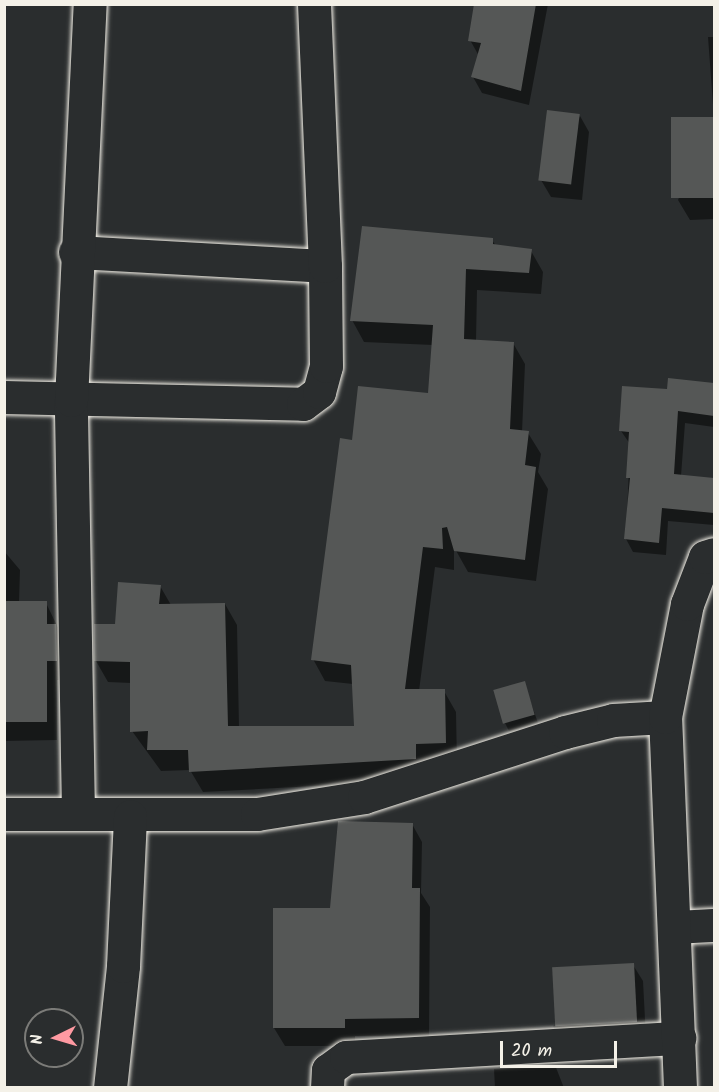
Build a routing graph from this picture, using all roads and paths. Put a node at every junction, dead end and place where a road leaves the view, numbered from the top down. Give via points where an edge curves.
1 (90, 4) edge
2 (314, 4) edge
3 (75, 252) junction
4 (325, 266) junction
5 (4, 397) edge
6 (71, 400) junction
7 (714, 554) edge
8 (665, 717) junction
9 (78, 813) junction
10 (4, 814) edge
11 (130, 816) junction
12 (714, 925) edge
13 (675, 927) junction
14 (679, 1038) junction
15 (110, 1088) edge
16 (327, 1088) edge
17 (680, 1088) edge

1 - 3 street
2 - 4 street
3 - 4 street
3 - 6 street
4 - 6 street via 326,366 319,392 303,404
5 - 6 street
6 - 9 street
7 - 8 street via 705,558 687,604
8 - 11 street via 613,720 566,732 364,797 257,814
8 - 13 street
9 - 10 street
9 - 11 street
11 - 15 street via 123,966
12 - 13 street
13 - 14 street
14 - 16 street via 346,1058 328,1070
14 - 17 street

